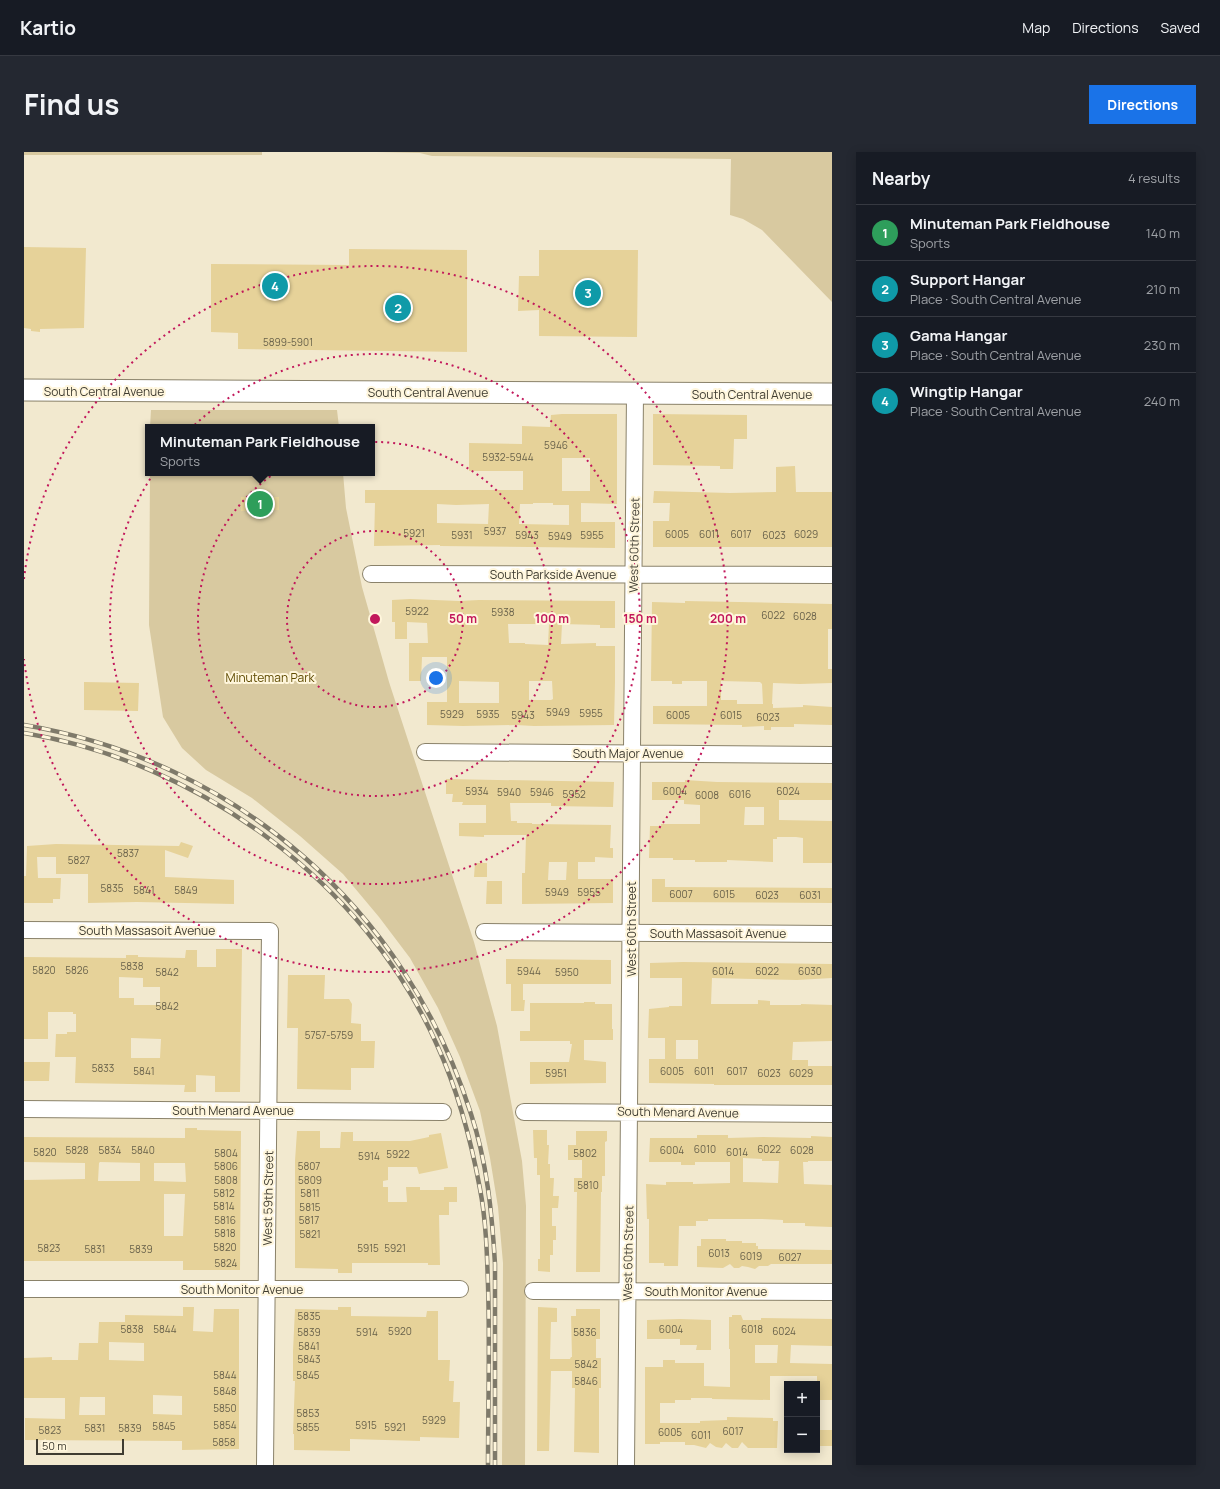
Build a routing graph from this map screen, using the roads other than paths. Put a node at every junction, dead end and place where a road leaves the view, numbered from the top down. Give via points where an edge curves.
1 (24, 390) edge
2 (635, 393) junction
3 (832, 394) edge
4 (371, 574) dead end
5 (634, 574) junction
6 (832, 575) edge
7 (425, 752) dead end
8 (632, 753) junction
9 (832, 755) edge
10 (24, 930) edge
11 (270, 931) joint
12 (484, 932) dead end
13 (631, 933) junction
14 (832, 934) edge
15 (24, 1109) edge
16 (268, 1110) junction
17 (443, 1112) dead end
18 (524, 1112) dead end
19 (629, 1112) junction
20 (832, 1114) edge
21 (24, 1289) edge
22 (267, 1289) junction
23 (460, 1289) dead end
24 (533, 1291) dead end
25 (627, 1291) junction
26 (832, 1292) edge
27 (265, 1465) edge
28 (626, 1465) edge

1 - 2 main road, South Central Avenue
2 - 3 main road, South Central Avenue
2 - 5 street, West 60th Street
4 - 5 street, South Parkside Avenue
5 - 6 street, South Parkside Avenue
5 - 8 street, West 60th Street
7 - 8 street, South Major Avenue
8 - 9 street, South Major Avenue
8 - 13 street, West 60th Street
10 - 11 street, South Massasoit Avenue
11 - 16 street, West 59th Street
12 - 13 street, South Massasoit Avenue
13 - 14 street, South Massasoit Avenue
13 - 19 street, West 60th Street
15 - 16 street, South Menard Avenue
16 - 17 street, South Menard Avenue
16 - 22 street, West 59th Street
18 - 19 street, South Menard Avenue
19 - 20 street, South Menard Avenue
19 - 25 street, West 60th Street
21 - 22 street, South Monitor Avenue
22 - 23 street, South Monitor Avenue
22 - 27 street, West 59th Street
24 - 25 street, South Monitor Avenue
25 - 26 street, South Monitor Avenue
25 - 28 street, West 60th Street

